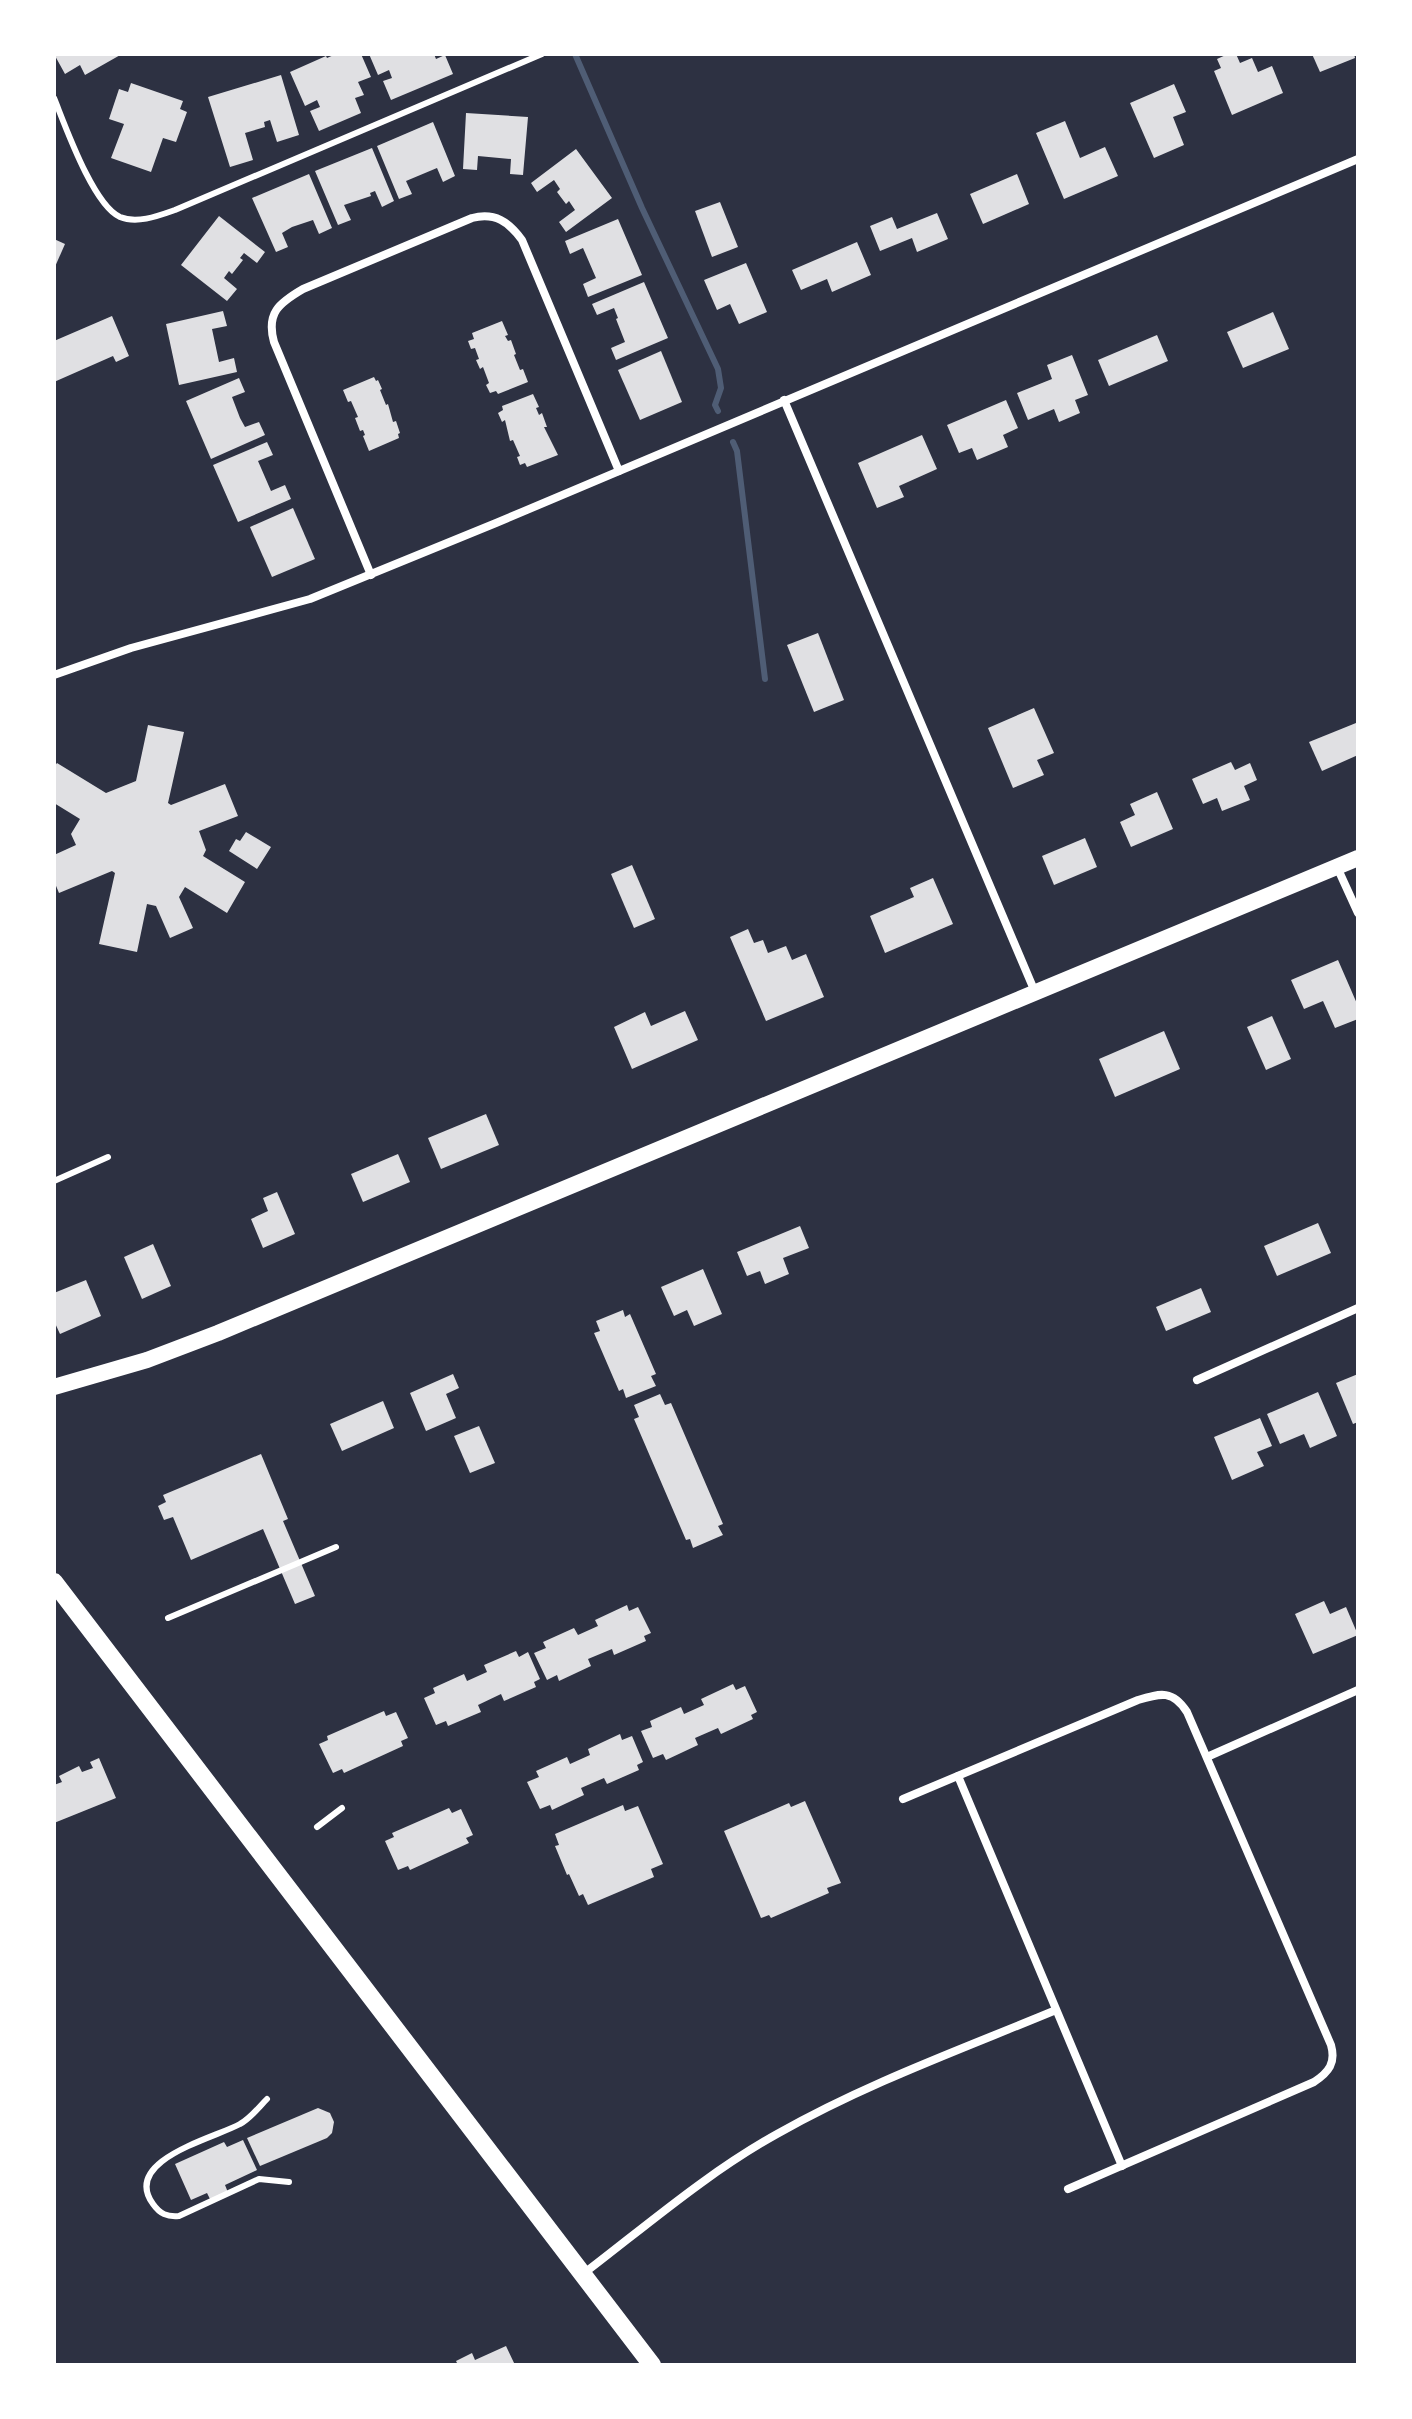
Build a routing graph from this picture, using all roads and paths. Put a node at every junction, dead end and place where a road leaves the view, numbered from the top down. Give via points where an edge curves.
1 (542, 54) edge
2 (54, 98) edge
3 (1358, 159) edge
4 (784, 400) junction
5 (619, 471) junction
6 (371, 575) junction
7 (54, 675) edge
8 (1358, 858) edge
9 (1337, 867) junction
10 (1358, 913) edge
11 (1035, 993) junction
12 (108, 1157) dead end
13 (54, 1181) edge
14 (1358, 1308) edge
15 (1197, 1380) dead end
16 (54, 1387) edge
17 (336, 1547) dead end
18 (54, 1582) edge
19 (168, 1618) dead end
20 (1358, 1690) edge
21 (1207, 1757) junction
22 (958, 1776) junction
23 (903, 1799) dead end
24 (342, 1808) dead end
25 (317, 1827) dead end
26 (1056, 2010) junction
27 (267, 2099) dead end
28 (1122, 2166) junction
29 (289, 2182) dead end
30 (1068, 2189) dead end
31 (583, 2275) junction
32 (652, 2365) edge

1 - 2 lane via 144,219 124,218 105,206
3 - 4 street
4 - 5 street
4 - 11 street
5 - 6 street
5 - 6 street via 527,250 502,220 482,216 303,289 282,302 272,317 271,332
6 - 7 street via 283,608 122,650
8 - 9 main road
9 - 10 street
9 - 11 main road
11 - 16 main road via 218,1333
12 - 13 lane
14 - 15 street
17 - 19 lane
18 - 31 main road
20 - 21 street
21 - 22 street via 1181,1703 1164,1694 1138,1700
21 - 28 street via 1334,2055 1331,2067 1314,2082
22 - 23 street
22 - 26 street
24 - 25 lane
26 - 28 street
26 - 31 street via 842,2099 774,2136 715,2173
27 - 29 lane via 243,2123 157,2165 147,2180 148,2197 167,2216 179,2216 259,2179
28 - 30 street
31 - 32 main road

